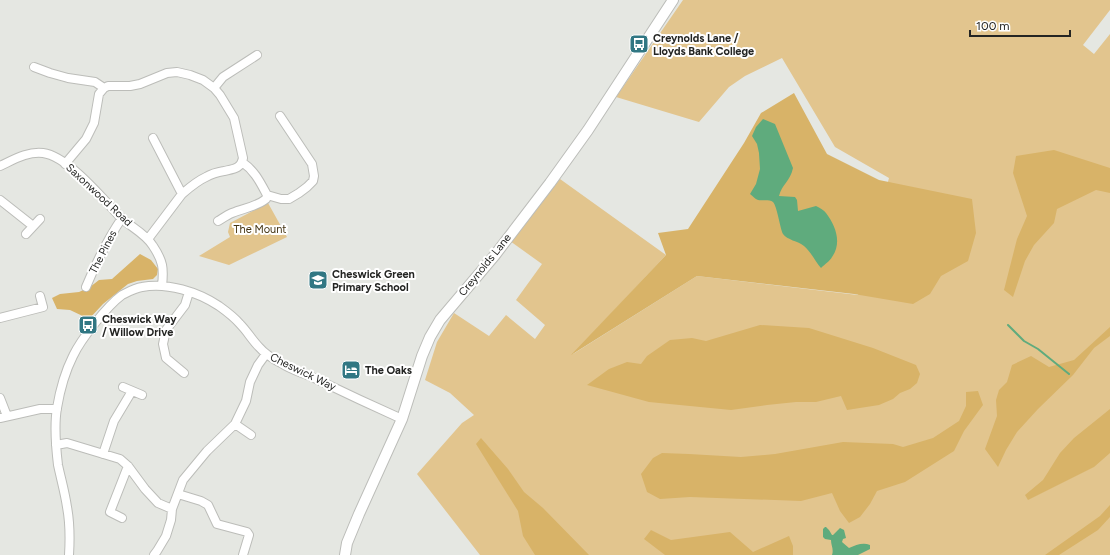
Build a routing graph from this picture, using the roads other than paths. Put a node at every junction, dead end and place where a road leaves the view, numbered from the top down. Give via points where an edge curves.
1 (673, 0) edge
2 (257, 55) dead end
3 (34, 67) dead end
4 (104, 88) junction
5 (214, 88) junction
6 (280, 116) dead end
7 (153, 138) dead end
8 (242, 162) junction
9 (65, 164) junction
10 (0, 166) edge
11 (182, 194) junction
12 (267, 195) junction
13 (0, 200) edge
14 (122, 218) junction
15 (40, 219) dead end
16 (218, 221) dead end
17 (33, 226) junction
18 (26, 234) dead end
19 (148, 239) junction
20 (162, 286) junction
21 (86, 287) dead end
22 (189, 292) junction
23 (40, 296) dead end
24 (0, 318) edge
25 (266, 354) junction
26 (184, 373) dead end
27 (123, 387) dead end
28 (132, 391) junction
29 (142, 395) dead end
30 (0, 398) edge
31 (57, 409) junction
32 (4, 417) edge
33 (402, 419) junction
34 (235, 424) junction
35 (251, 435) dead end
36 (56, 445) junction
37 (103, 454) junction
38 (128, 466) junction
39 (178, 494) junction
40 (172, 509) junction
41 (122, 518) dead end
42 (69, 555) edge
43 (154, 555) edge
44 (244, 555) edge
45 (345, 555) edge

1 - 33 street, Creynolds Lane via 550,183 495,255 440,320 422,356
2 - 5 street via 223,77
3 - 4 street via 50,74 95,82
4 - 5 street via 140,84 167,73 177,72 203,80
4 - 9 street via 99,94 94,123 86,139
5 - 8 street via 234,118
6 - 12 street via 312,164 314,176 308,187 289,199
7 - 11 street
8 - 11 street via 234,169 206,176
8 - 12 street via 261,182
9 - 10 street, Saxonwood Road via 53,156 36,152
9 - 14 street, Saxonwood Road via 96,190
11 - 19 street
12 - 16 street via 261,203
13 - 17 street
14 - 19 street, Saxonwood Road
14 - 21 street, The Pines via 95,264
15 - 17 street
17 - 18 street
19 - 20 street, Saxonwood Road via 162,264
20 - 22 street, Cheswick Way
20 - 31 street, Cheswick Way via 141,287 123,295 98,320 73,355 64,376
22 - 25 street, Cheswick Way via 209,300 230,314
22 - 26 street via 185,304 166,330 163,344 166,358
23 - 24 street via 42,307
25 - 33 street, Cheswick Way
25 - 34 street via 250,382 246,400
27 - 28 street
28 - 29 street
28 - 37 street via 114,421
30 - 32 street
31 - 32 street via 40,409
31 - 36 street, Cheswick Way
33 - 45 street, Creynolds Lane via 359,514
34 - 35 street
34 - 39 street via 193,466 183,480
36 - 37 street via 67,443
36 - 42 street, Cheswick Way via 70,533
37 - 38 street
38 - 40 street via 158,503
38 - 41 street via 110,512
39 - 40 street
39 - 44 street via 208,505 217,524 247,532 249,535
40 - 43 street via 166,536

